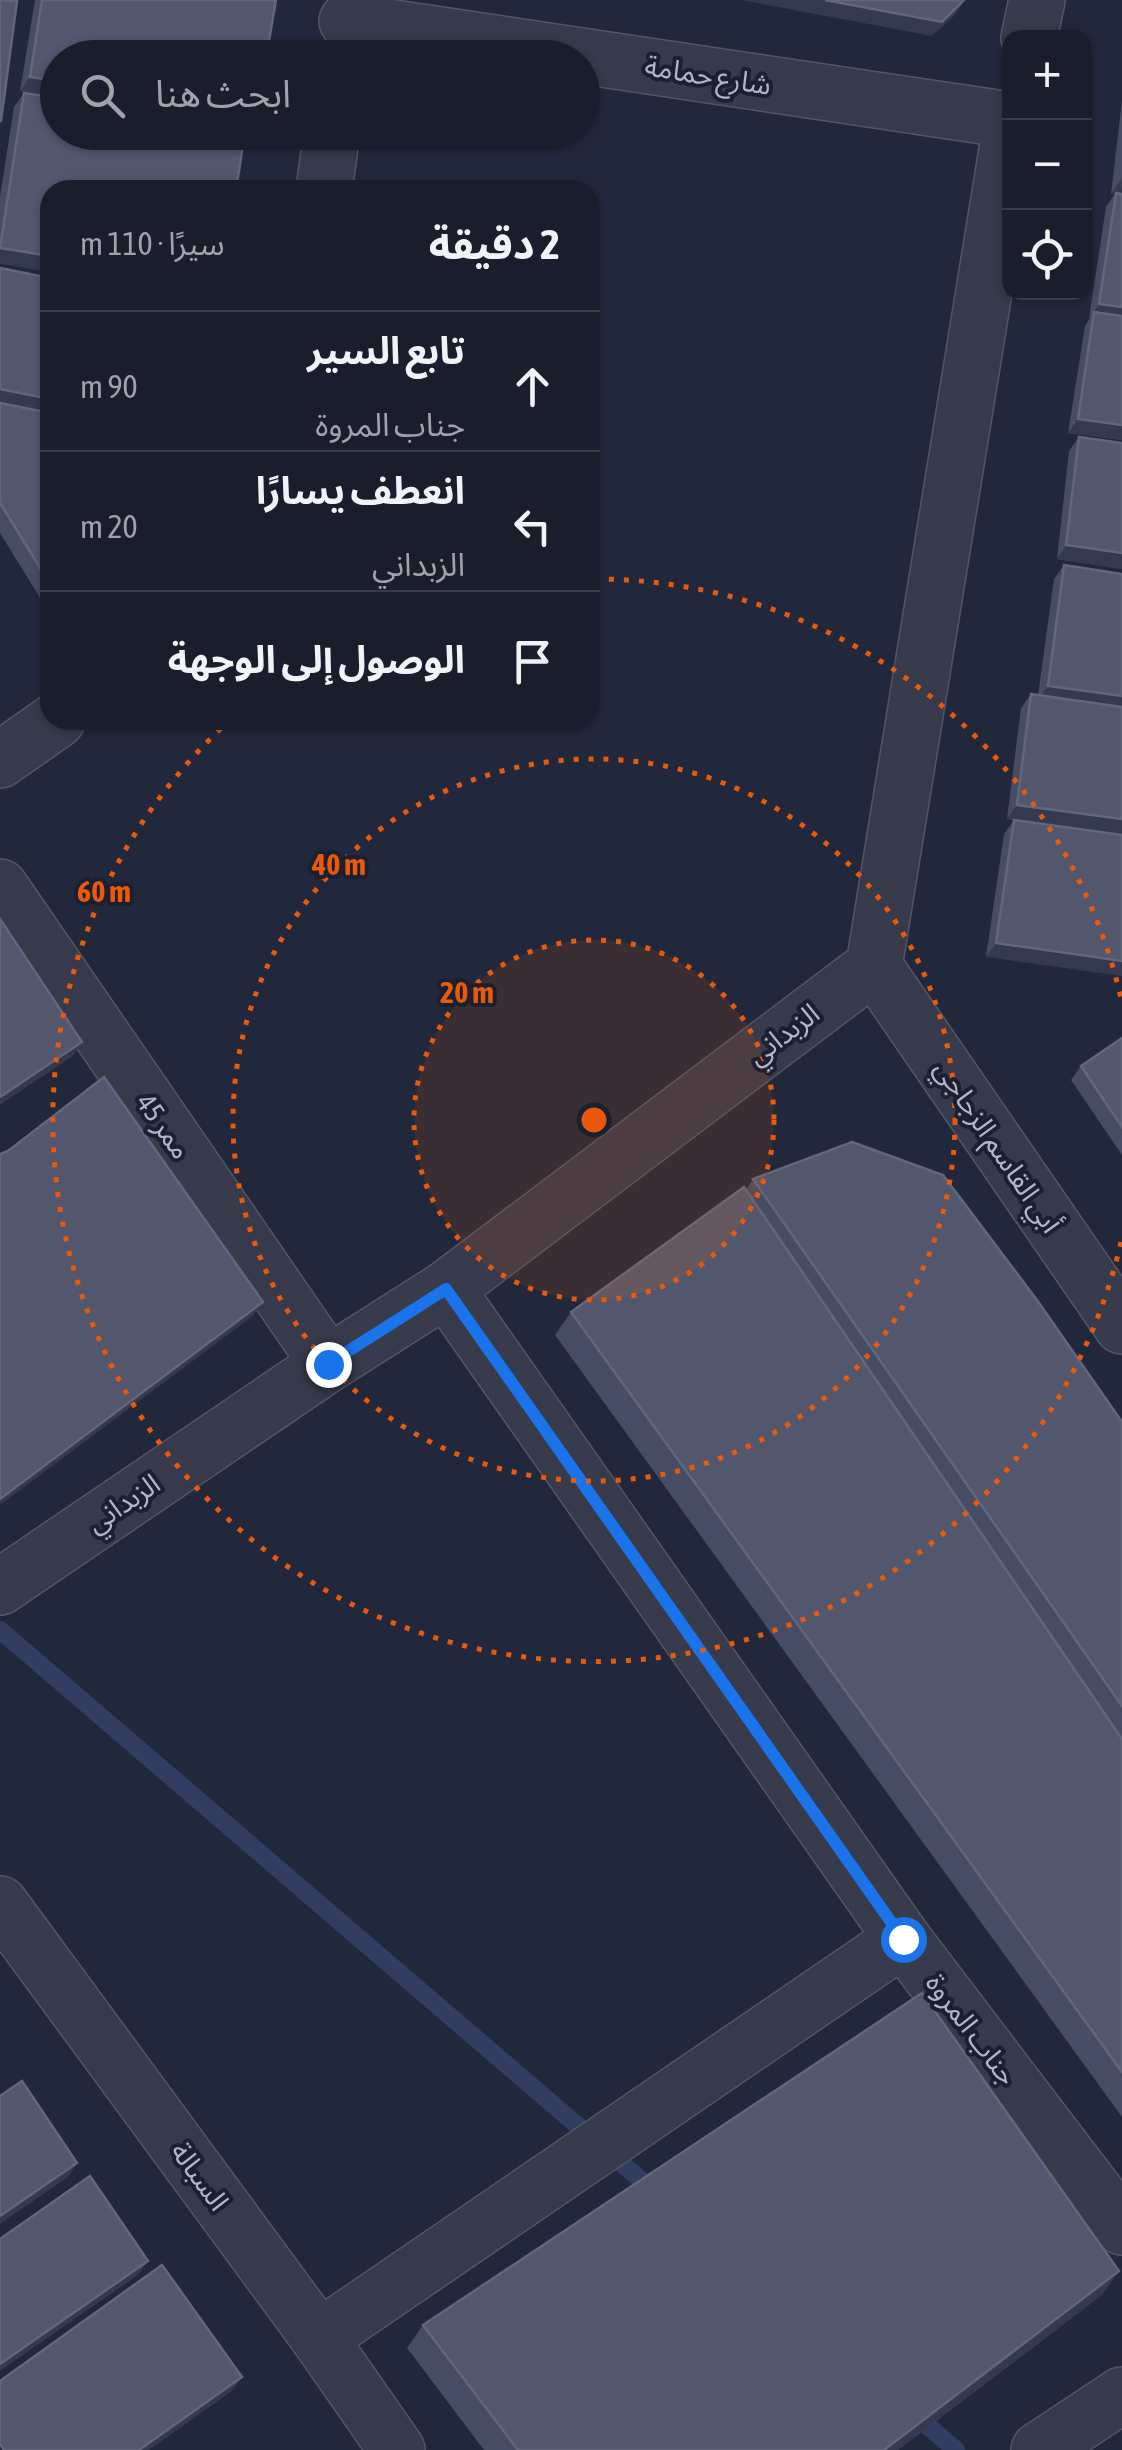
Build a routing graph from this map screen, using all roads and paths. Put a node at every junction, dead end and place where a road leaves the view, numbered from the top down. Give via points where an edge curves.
1 (1037, 0) edge
2 (346, 26) edge
3 (1031, 30) edge
4 (445, 40) edge
5 (600, 62) edge
6 (1002, 119) edge
7 (330, 150) edge
8 (325, 180) edge
9 (1002, 181) edge
10 (43, 730) edge
11 (0, 760) edge
12 (0, 887) edge
13 (874, 966) junction
14 (446, 1289) junction
15 (1122, 1326) edge
16 (328, 1364) junction
17 (0, 1586) edge
18 (0, 1904) edge
19 (903, 1939) junction
20 (1122, 2226) edge
21 (318, 2338) junction
22 (1122, 2395) edge
23 (397, 2450) edge
24 (1039, 2450) edge

1 - 3 street
2 - 4 street, شارع حمامة
5 - 6 street, شارع حمامة
7 - 8 street
9 - 13 street
10 - 11 street
12 - 16 street, ممر 45
13 - 14 street, الزبداني
13 - 15 street, أبي القاسم الزجاجي
14 - 16 street, الزبداني
14 - 19 street, جناب المروة
16 - 17 street, الزبداني
18 - 21 street, السبالة
19 - 20 street, جناب المروة
19 - 21 street
21 - 23 street, السبالة
22 - 24 street

